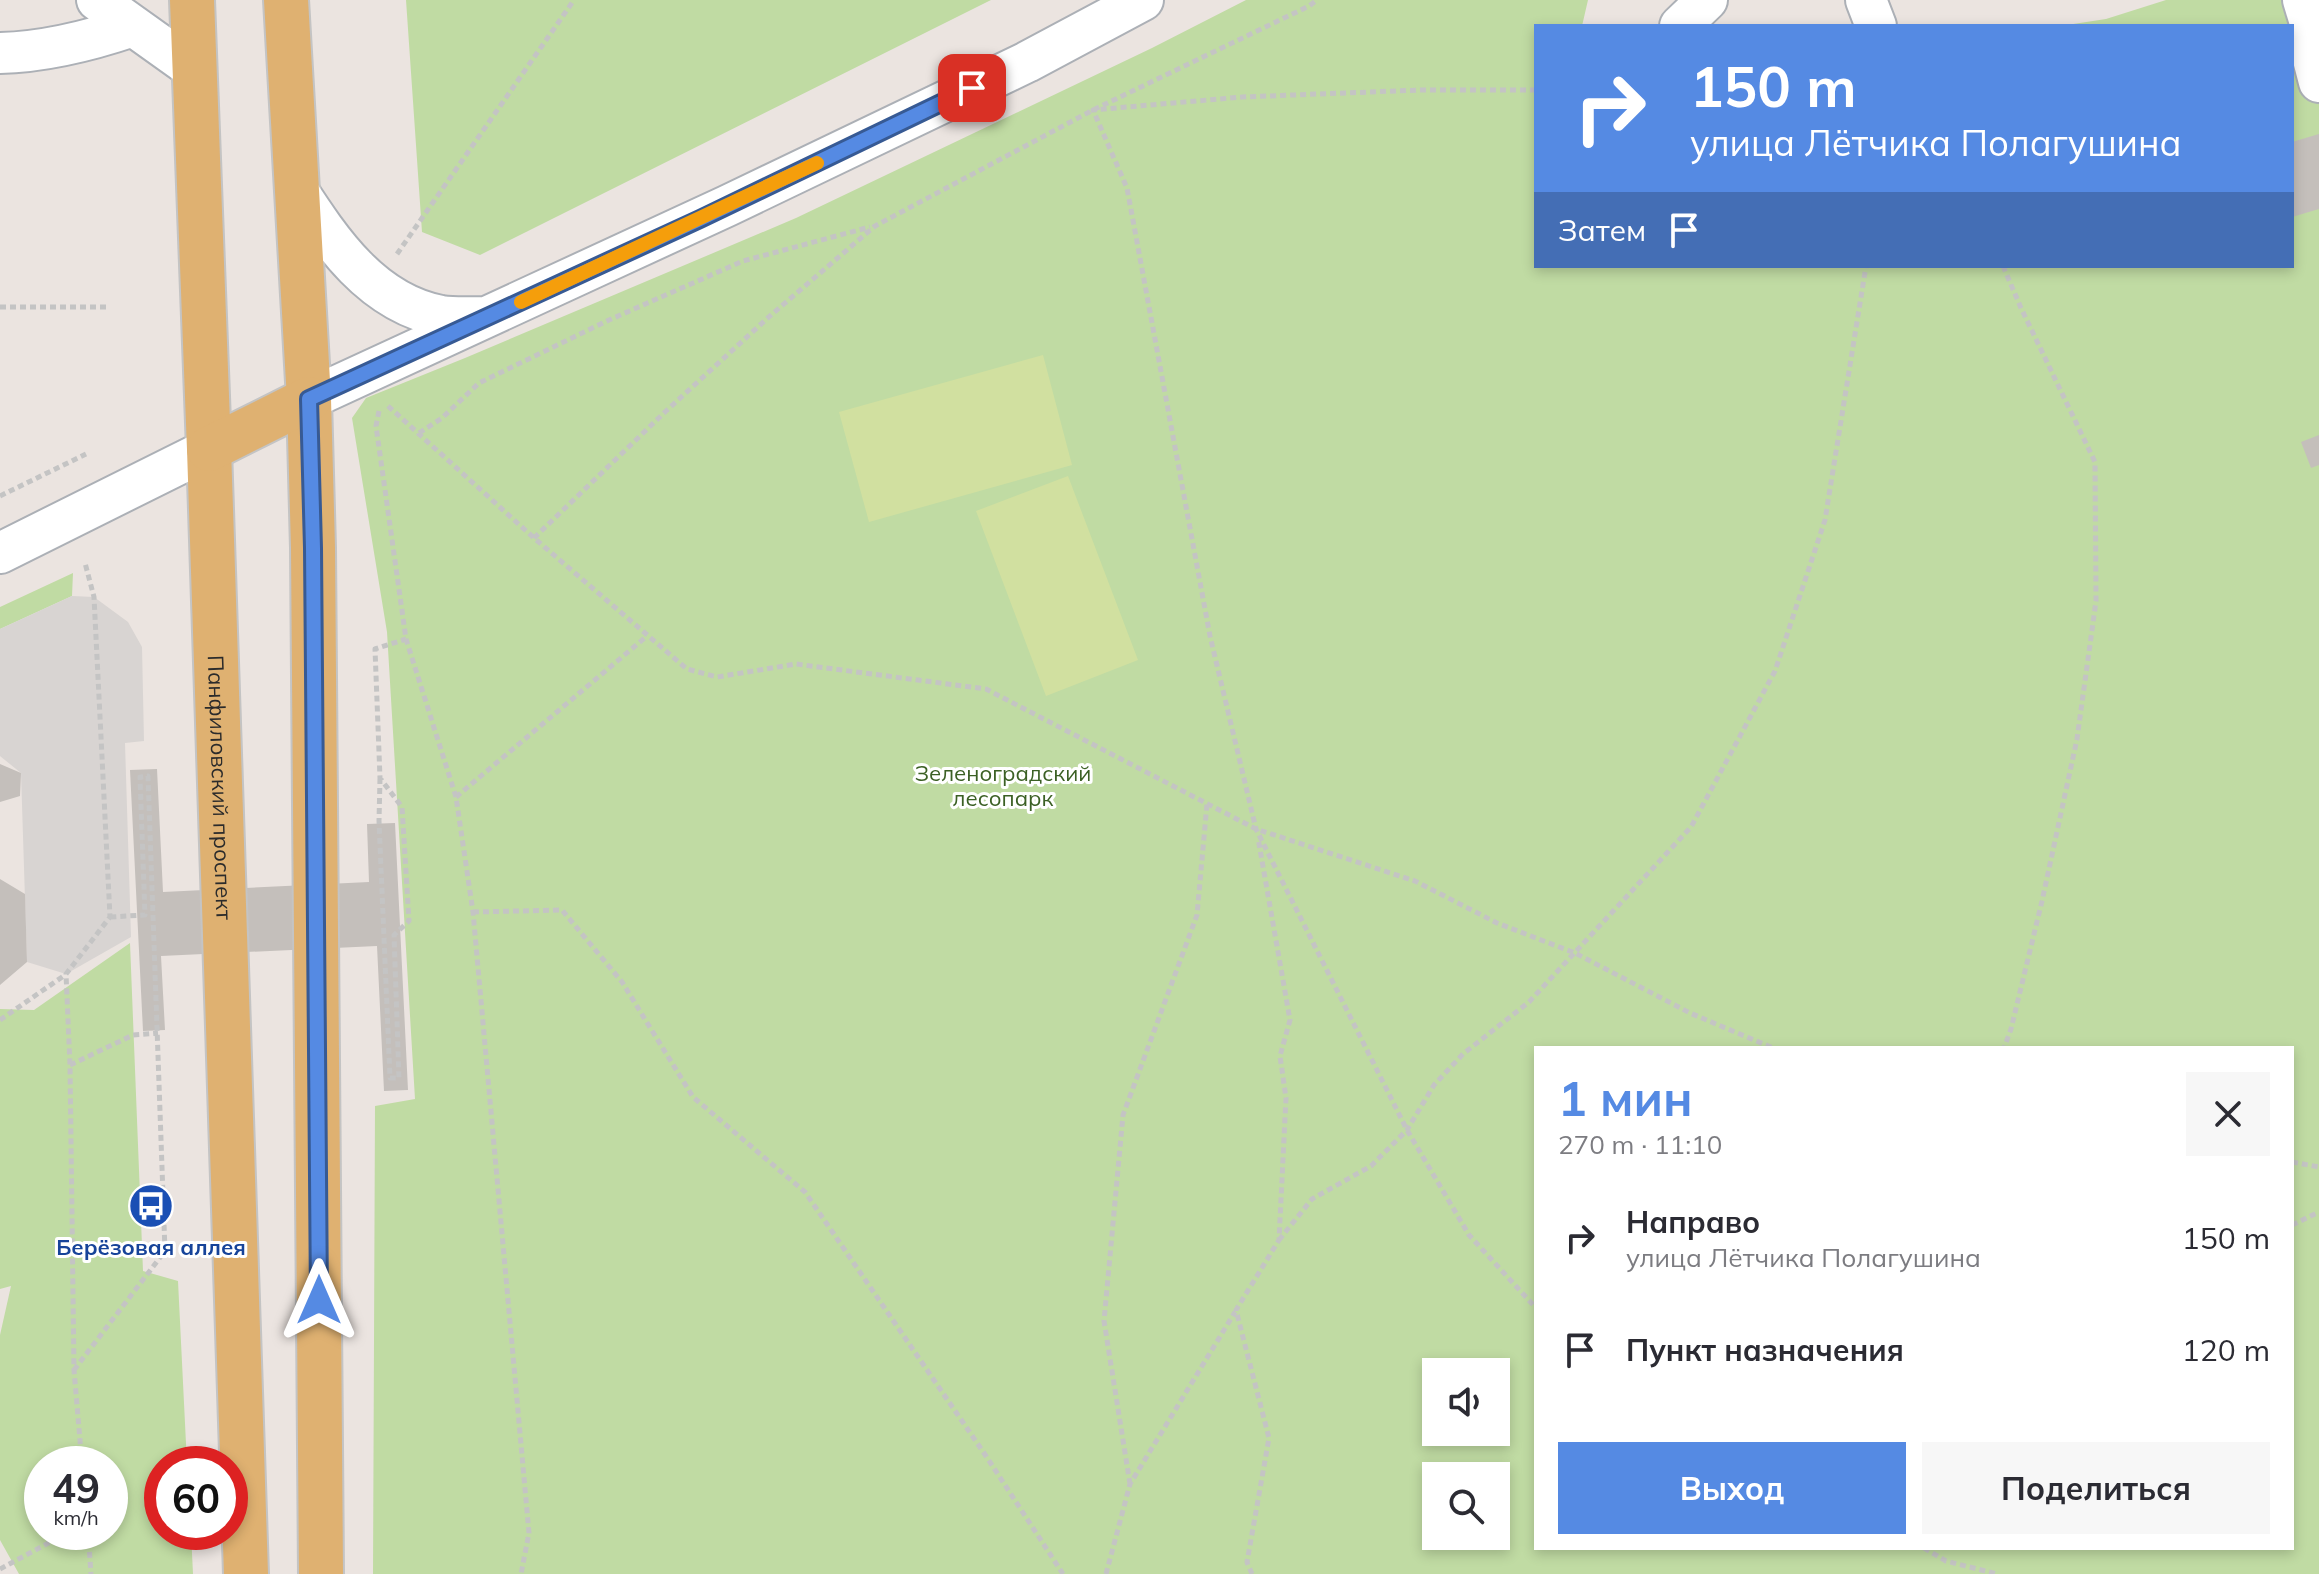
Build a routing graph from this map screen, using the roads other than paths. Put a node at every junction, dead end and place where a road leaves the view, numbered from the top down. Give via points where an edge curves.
1 (97, 0) edge
2 (192, 0) edge
3 (286, 0) edge
4 (1143, 0) edge
5 (1707, 0) edge
6 (1866, 0) edge
7 (2303, 0) edge
8 (1682, 24) edge
9 (1875, 24) edge
10 (133, 26) junction
11 (0, 53) edge
12 (195, 70) junction
13 (2319, 82) edge
14 (2319, 95) edge
15 (2294, 103) edge
16 (296, 188) junction
17 (489, 317) junction
18 (309, 399) junction
19 (209, 449) junction
20 (0, 553) edge
21 (246, 1574) edge
22 (321, 1574) edge

1 - 10 street
2 - 12 main road, Панфиловский проспект
3 - 16 main road
4 - 17 street via 1012,69
5 - 8 street
6 - 9 street
7 - 13 street
10 - 11 street via 34,52
10 - 12 street
12 - 19 main road, Панфиловский проспект
14 - 15 street
16 - 17 street via 327,235 365,277 394,298 443,316
16 - 18 main road
17 - 18 street
18 - 19 main road
18 - 22 main road
19 - 20 street
19 - 21 main road, Панфиловский проспект

